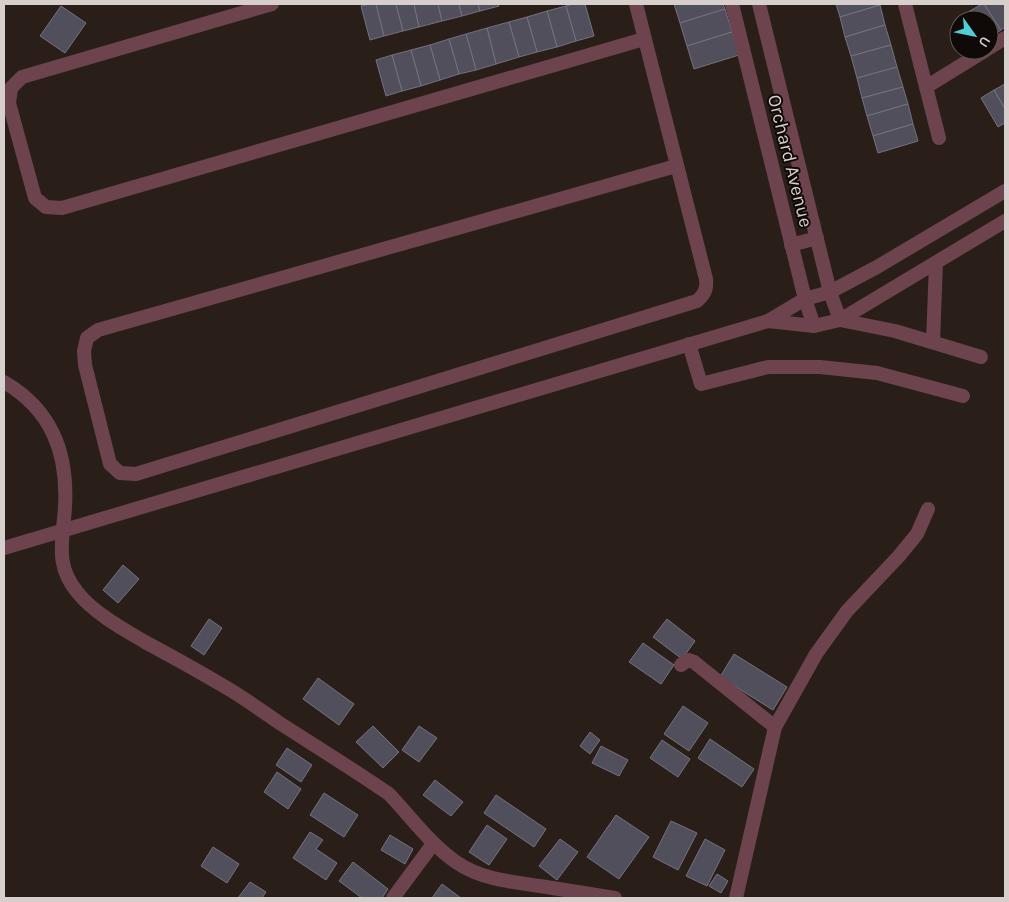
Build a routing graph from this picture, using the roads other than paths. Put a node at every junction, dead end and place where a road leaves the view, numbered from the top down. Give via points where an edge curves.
1 (272, 4) edge
2 (636, 4) edge
3 (732, 4) edge
4 (759, 4) edge
5 (905, 4) edge
6 (644, 39) junction
7 (970, 60) edge
8 (926, 87) junction
9 (938, 138) dead end
10 (676, 166) junction
11 (1005, 191) edge
12 (1005, 221) edge
13 (817, 238) junction
14 (792, 245) junction
15 (936, 263) junction
16 (830, 292) junction
17 (805, 299) junction
18 (840, 320) junction
19 (768, 321) junction
20 (814, 326) junction
21 (933, 342) junction
22 (690, 344) junction
23 (981, 357) dead end
24 (4, 382) edge
25 (963, 396) dead end
26 (928, 509) dead end
27 (62, 531) junction
28 (4, 548) edge
29 (682, 665) dead end
30 (775, 727) junction
31 (433, 844) junction
32 (393, 898) edge
33 (616, 898) edge
34 (736, 898) edge

1 - 6 street via 22,77 11,88 9,103 36,198 46,207 62,208
2 - 6 street
3 - 14 street, Orchard Avenue
4 - 13 street, Orchard Avenue
5 - 8 street
6 - 10 street
7 - 8 street
8 - 9 street
10 - 10 street via 706,279 706,292 697,301 136,474 120,473 110,464 85,364 87,338 98,330
11 - 16 street
12 - 15 street
13 - 14 street
13 - 16 street, Orchard Avenue
14 - 17 street, Orchard Avenue
15 - 18 street
15 - 21 street
16 - 17 street
16 - 18 street, Orchard Avenue
17 - 19 street
17 - 20 street, Orchard Avenue
18 - 20 street
18 - 21 street
19 - 20 street
19 - 22 street
21 - 23 street
22 - 25 street via 701,384 768,367 820,367 877,373
22 - 27 street
24 - 27 street via 39,410 52,430 65,476
26 - 30 street via 917,534 847,611 816,654
27 - 28 street
27 - 31 street via 64,570 79,595 113,624 229,689 382,789 409,814
29 - 30 street via 688,660 694,662
30 - 34 street
31 - 32 street
31 - 33 street via 457,863 479,874

